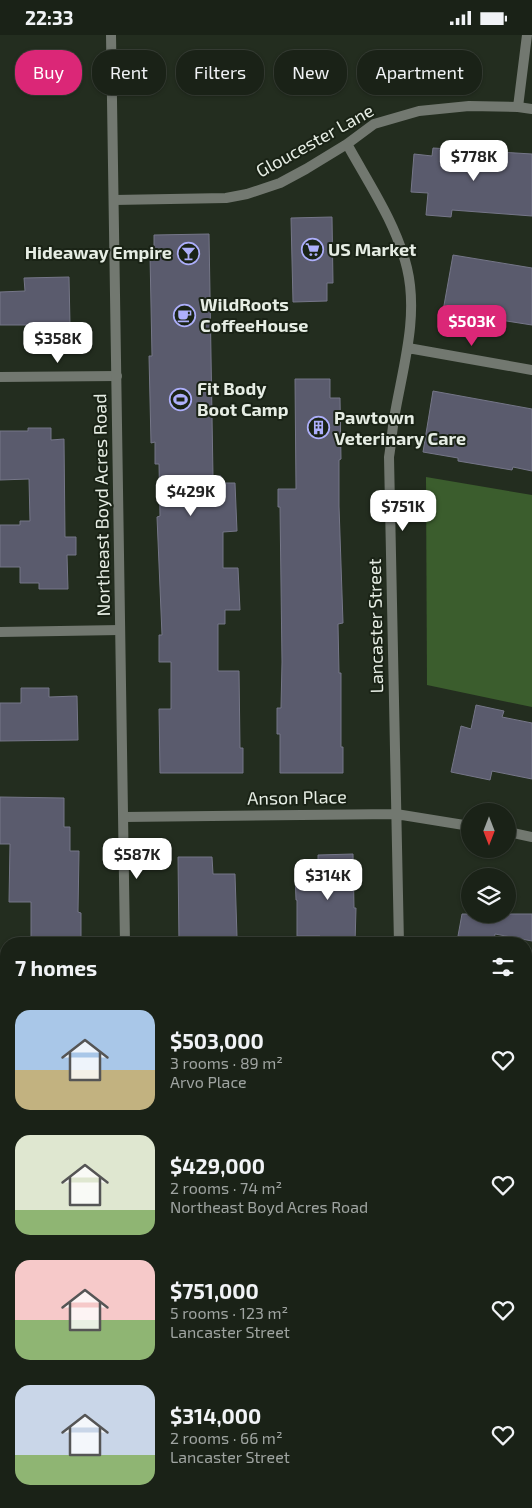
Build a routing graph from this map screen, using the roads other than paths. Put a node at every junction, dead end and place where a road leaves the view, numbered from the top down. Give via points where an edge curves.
1 (111, 35) edge
2 (527, 35) edge
3 (518, 107) junction
4 (532, 109) edge
5 (347, 144) junction
6 (114, 199) junction
7 (408, 348) junction
8 (532, 370) edge
9 (117, 376) junction
10 (0, 377) edge
11 (120, 630) junction
12 (0, 632) edge
13 (396, 813) junction
14 (124, 817) junction
15 (461, 824) edge
16 (516, 834) edge
17 (532, 837) edge
18 (126, 937) edge
19 (399, 937) edge

1 - 6 street, Northeast Boyd Acres Road
2 - 3 street
3 - 4 street, Gloucester Lane
3 - 5 street, Gloucester Lane via 469,106 419,111 374,124
5 - 6 street, Gloucester Lane via 280,183 248,194 226,198
5 - 7 street, Lancaster Street via 395,231 407,269 412,312
6 - 9 street, Northeast Boyd Acres Road
7 - 8 street
7 - 13 street, Lancaster Street via 389,457
9 - 10 street
9 - 11 street, Northeast Boyd Acres Road
11 - 12 street
11 - 14 street, Northeast Boyd Acres Road
13 - 14 street, Anson Place
13 - 15 street, Anson Place
13 - 19 street, Lancaster Street
14 - 18 street, Northeast Boyd Acres Road
16 - 17 street

